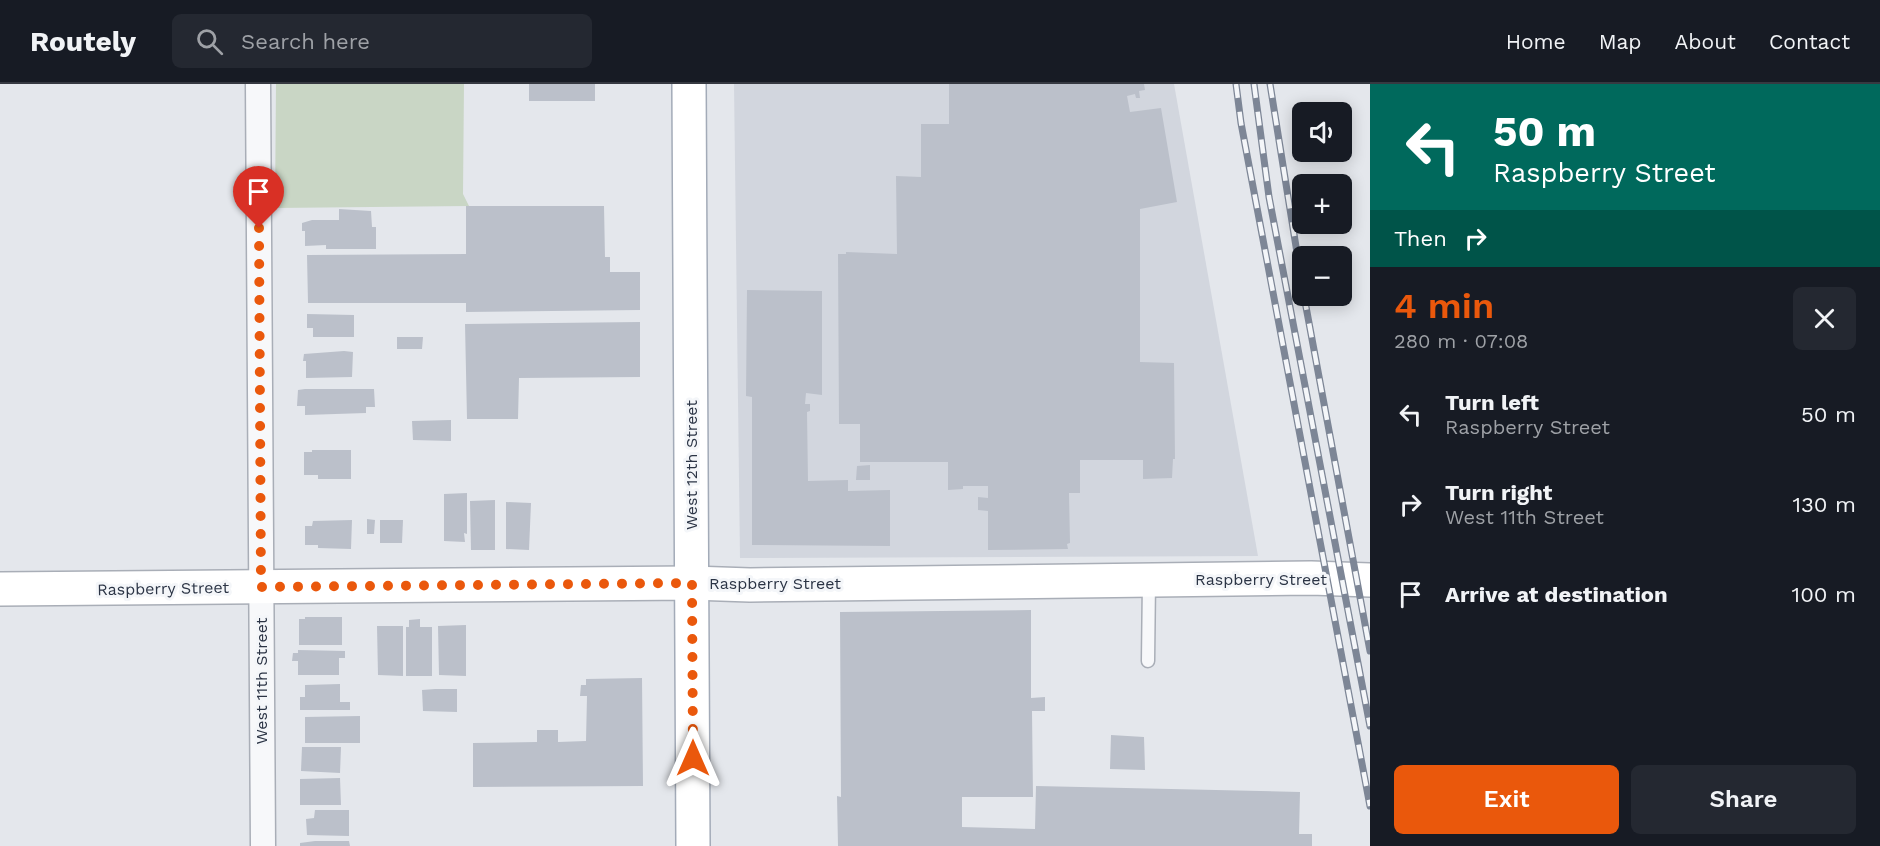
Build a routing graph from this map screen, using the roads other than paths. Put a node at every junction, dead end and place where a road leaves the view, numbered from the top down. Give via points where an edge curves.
1 (258, 84) edge
2 (689, 84) edge
3 (1149, 579) junction
4 (1370, 580) edge
5 (692, 583) junction
6 (261, 587) junction
7 (0, 589) edge
8 (1148, 661) dead end
9 (263, 846) edge
10 (693, 846) edge

1 - 6 street, West 11th Street
2 - 5 street, West 12th Street
3 - 4 street, Raspberry Street
3 - 5 street, Raspberry Street
3 - 8 lane
5 - 6 street, Raspberry Street
5 - 10 street, West 12th Street
6 - 7 street, Raspberry Street
6 - 9 street, West 11th Street

